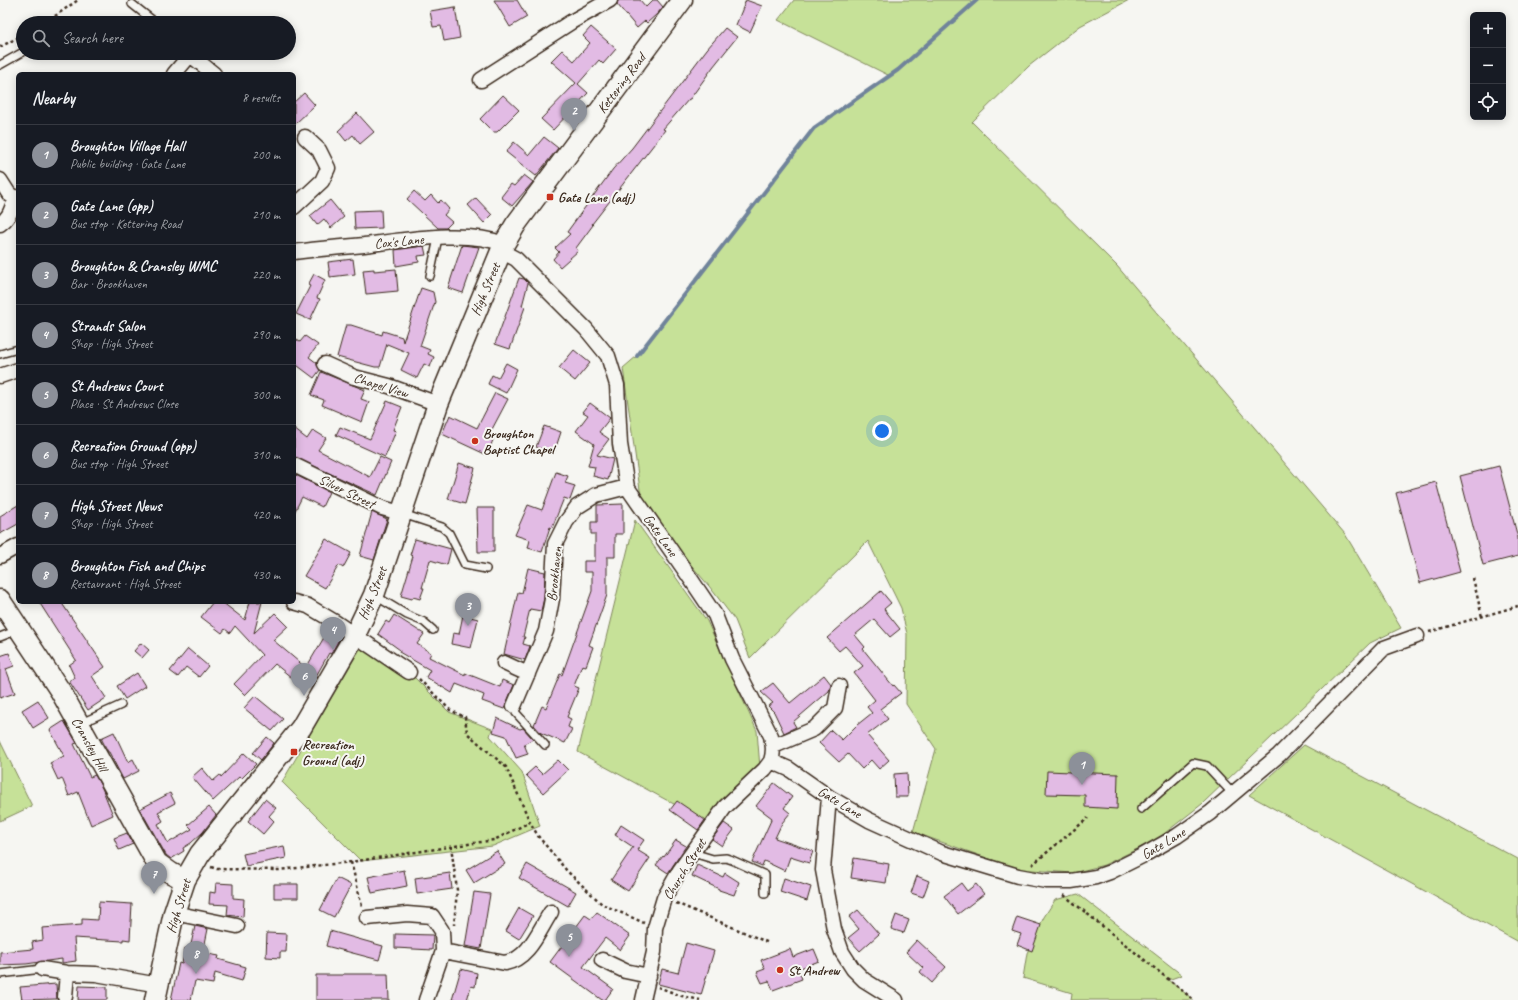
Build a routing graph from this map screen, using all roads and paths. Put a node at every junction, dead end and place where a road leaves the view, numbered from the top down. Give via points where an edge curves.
1 (78, 0) edge
2 (610, 0) edge
3 (682, 0) edge
4 (132, 4) dead end
5 (55, 16) edge
6 (147, 16) edge
7 (16, 39) edge
8 (0, 47) edge
9 (16, 56) edge
10 (184, 60) edge
11 (196, 60) edge
12 (0, 65) edge
13 (176, 72) edge
14 (212, 72) edge
15 (481, 80) dead end
16 (306, 137) dead end
17 (0, 180) edge
18 (16, 198) edge
19 (16, 204) edge
20 (296, 205) edge
21 (14, 216) edge
22 (0, 224) edge
23 (438, 238) junction
24 (502, 248) junction
25 (296, 252) edge
26 (430, 276) dead end
27 (16, 350) edge
28 (0, 354) edge
29 (325, 364) dead end
30 (16, 371) edge
31 (0, 376) edge
32 (438, 404) junction
33 (296, 466) edge
34 (627, 487) junction
35 (401, 513) junction
36 (16, 547) edge
37 (0, 556) edge
38 (486, 569) dead end
39 (1473, 578) dead end
40 (374, 595) junction
41 (0, 600) edge
42 (296, 603) edge
43 (1518, 606) edge
44 (1482, 617) junction
45 (20, 630) junction
46 (433, 630) dead end
47 (355, 635) junction
48 (1417, 636) joint
49 (0, 638) edge
50 (504, 663) dead end
51 (410, 672) joint
52 (528, 674) junction
53 (839, 686) dead end
54 (121, 705) dead end
55 (514, 706) joint
56 (79, 724) junction
57 (545, 745) dead end
58 (774, 746) junction
59 (771, 761) junction
60 (1233, 794) junction
61 (829, 796) junction
62 (1141, 809) dead end
63 (1088, 818) dead end
64 (530, 822) junction
65 (451, 846) junction
66 (693, 853) junction
67 (195, 861) junction
68 (351, 862) junction
69 (1018, 876) junction
70 (185, 880) junction
71 (1046, 881) junction
72 (765, 893) dead end
73 (664, 898) junction
74 (551, 912) dead end
75 (174, 913) junction
76 (366, 918) joint
77 (237, 926) dead end
78 (655, 928) junction
79 (769, 942) dead end
80 (447, 951) junction
81 (602, 960) dead end
82 (42, 969) joint
83 (67, 973) junction
84 (0, 974) edge
85 (648, 979) junction
86 (157, 992) edge
87 (65, 997) dead end
88 (426, 1000) edge
89 (642, 1000) edge
90 (700, 1000) edge
91 (896, 1000) edge
92 (1194, 1000) edge

1 - 5 path
2 - 15 street
3 - 24 street, Kettering Road via 516,224
4 - 6 lane
7 - 8 path
9 - 12 lane
10 - 13 street
11 - 14 street
16 - 20 street via 319,150 328,168 322,182
17 - 18 street via 9,194
19 - 21 street
21 - 22 street
23 - 24 street, Cox's Lane via 491,239
23 - 25 street, Cox's Lane via 414,238
23 - 26 lane
24 - 32 street, High Street
24 - 34 street, Gate Lane via 586,329 608,356 618,385 620,444
27 - 28 lane
29 - 32 street, Chapel View via 354,377 389,386
30 - 31 street
32 - 35 street, High Street
33 - 35 street, Silver Street via 382,508
34 - 52 street, Brookhaven via 596,495 577,507 566,522 555,544 552,600 546,631
34 - 58 street, Gate Lane via 714,615
35 - 38 lane via 442,527 449,533 465,565
35 - 40 street, High Street
36 - 37 street
39 - 44 path
40 - 46 lane via 424,622
40 - 47 street, High Street
41 - 45 street, Cransley Hill
42 - 47 street via 308,606
43 - 44 path
44 - 48 path
45 - 49 lane
45 - 56 street, Cransley Hill
47 - 51 street
47 - 67 street, High Street via 301,728
48 - 60 street, Gate Lane via 1384,648 1279,755
50 - 52 street
51 - 64 path via 450,710 465,717 467,733 506,767
52 - 55 street, Brookhaven
53 - 58 street via 834,708 814,729
54 - 56 lane
55 - 57 lane via 516,713
56 - 70 street, Cransley Hill via 157,863
58 - 59 street
59 - 61 street, Gate Lane
59 - 66 street, Church Street via 725,806
60 - 62 lane via 1207,766 1193,764
60 - 71 street, Gate Lane via 1177,836 1110,872 1071,881
61 - 69 street, Gate Lane via 869,820 942,853
61 - 91 street via 823,870 834,929 842,952 853,969 864,980
63 - 69 path
64 - 65 path via 494,840
64 - 78 path via 567,872 602,904
65 - 68 path
65 - 80 path via 457,890
66 - 72 lane via 713,859 726,858 765,875
66 - 73 street, Church Street
67 - 68 path via 217,869 279,870
67 - 70 street, High Street
68 - 76 path
69 - 71 street, Gate Lane
70 - 75 street, High Street
71 - 92 path
73 - 78 street, Church Street
73 - 79 path
74 - 80 street via 526,952 513,962 497,962
75 - 77 street
75 - 86 street, High Street
76 - 80 street via 407,914 432,916 442,931
78 - 85 street, Church Street via 654,952
80 - 88 street
81 - 85 street
82 - 83 street
82 - 84 lane
83 - 86 street via 96,974
83 - 87 street
85 - 89 street, Church Street
85 - 90 path via 682,996

